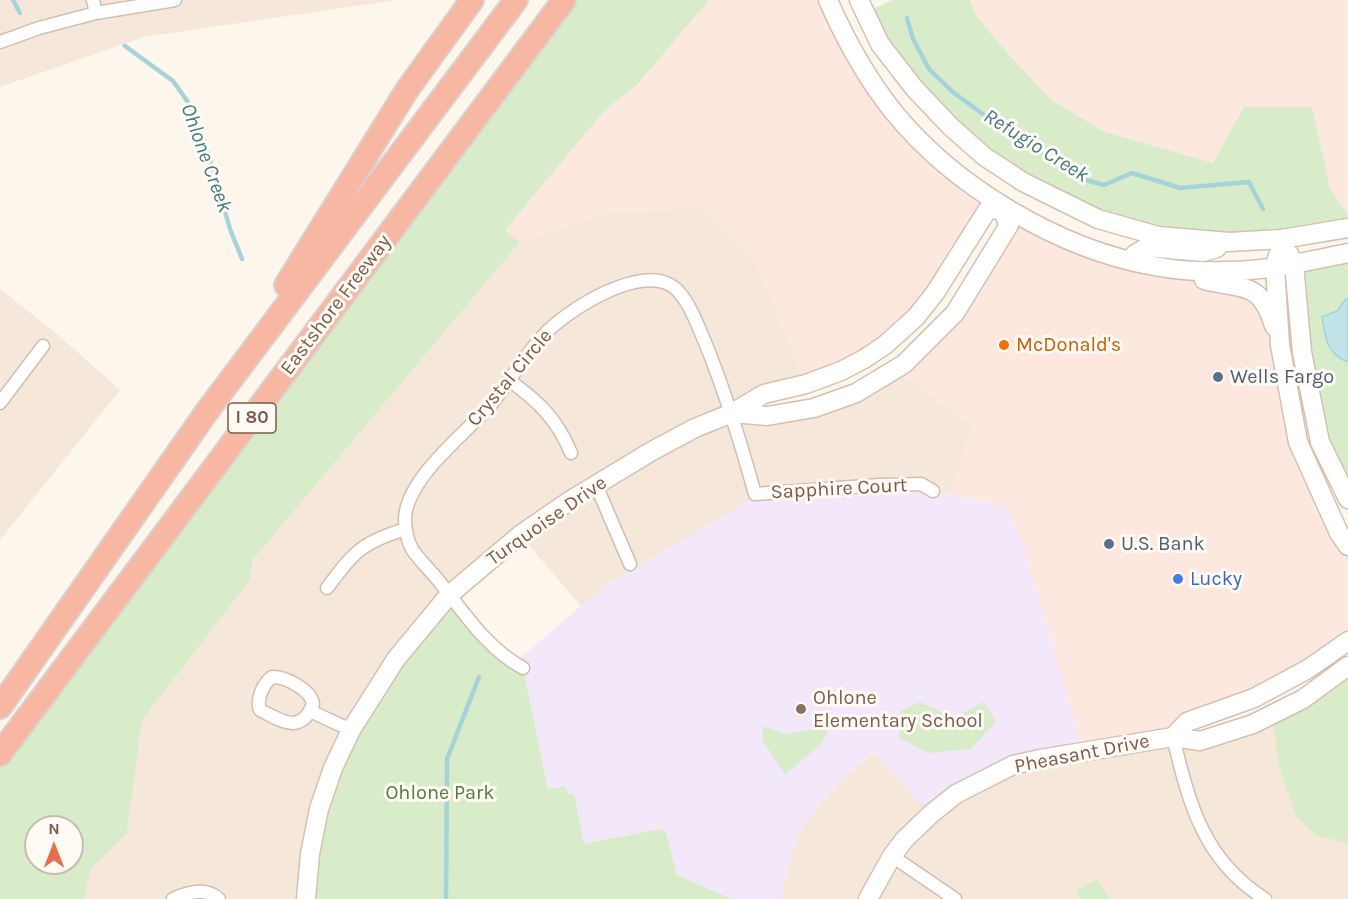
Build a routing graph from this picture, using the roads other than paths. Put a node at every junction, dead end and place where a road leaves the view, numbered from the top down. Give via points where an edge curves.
1 (93, 0) edge
2 (175, 0) edge
3 (472, 0) edge
4 (516, 0) edge
5 (564, 0) edge
6 (828, 0) edge
7 (859, 0) edge
8 (96, 14) junction
9 (0, 42) edge
10 (1023, 182) junction
11 (1004, 208) junction
12 (1348, 228) edge
13 (1282, 239) junction
14 (1229, 242) junction
15 (1348, 253) edge
16 (1132, 260) junction
17 (1294, 264) junction
18 (1155, 266) junction
19 (1275, 267) junction
20 (1280, 345) junction
21 (43, 346) dead end
22 (509, 380) junction
23 (0, 403) edge
24 (208, 410) junction
25 (732, 413) junction
26 (571, 453) dead end
27 (596, 485) junction
28 (933, 491) dead end
29 (1348, 499) edge
30 (406, 529) junction
31 (1348, 546) edge
32 (630, 564) dead end
33 (327, 588) dead end
34 (449, 595) junction
35 (1348, 641) edge
36 (1348, 666) edge
37 (523, 668) dead end
38 (0, 707) edge
39 (310, 711) junction
40 (351, 730) junction
41 (1173, 736) junction
42 (0, 754) edge
43 (892, 856) junction
44 (173, 899) edge
45 (219, 899) edge
46 (306, 899) edge
47 (868, 899) edge
48 (955, 899) edge
49 (1265, 899) edge

1 - 8 street
2 - 8 street
3 - 24 highway via 407,90
4 - 24 highway, Eastshore Freeway / I 80
5 - 42 highway, Eastshore Freeway / I 80
6 - 11 street via 848,43 893,111 933,153
7 - 10 street via 880,44 914,88 985,157
8 - 9 street
10 - 11 street, Turquoise Drive
10 - 14 street via 1098,219 1158,236
11 - 16 street via 1059,236
11 - 25 street, Turquoise Drive via 988,209 935,293 885,345 841,370 764,394
11 - 25 street, Turquoise Drive via 1010,225 955,313 904,364 856,393 814,408 767,416
12 - 13 street
13 - 14 street
13 - 17 street
13 - 19 street
14 - 16 street via 1203,252 1147,247
15 - 17 street
16 - 18 street
17 - 19 street
17 - 29 street via 1302,352 1320,442
18 - 19 street via 1227,272
18 - 20 street via 1241,286 1259,295 1269,310
19 - 20 street
20 - 31 street via 1298,442
21 - 23 street
22 - 25 street, Crystal Circle via 543,335 566,315 627,284 654,280 675,288 685,300
22 - 26 street via 548,414
22 - 30 street, Crystal Circle via 423,476 407,506
24 - 38 highway, Eastshore Freeway / I 80
25 - 27 street, Turquoise Drive via 695,428
25 - 28 street, Sapphire Court via 756,494 921,484
27 - 32 street
27 - 34 street, Turquoise Drive via 520,535
30 - 33 street via 359,549
30 - 34 street via 412,549
34 - 37 street via 486,639
34 - 40 street, Turquoise Drive via 396,659
35 - 41 street, Pheasant Drive via 1308,669 1254,698 1187,722
36 - 41 street, Pheasant Drive via 1303,699 1253,724 1200,741
39 - 39 street via 313,704 309,694 277,677 267,681 258,704 260,710 290,723 302,721
39 - 40 street
40 - 46 street, Turquoise Drive via 319,809
41 - 43 street, Pheasant Drive via 1013,765 956,794 904,840
41 - 49 street via 1188,799 1202,830 1222,860
43 - 47 street, Pheasant Drive
43 - 48 street
44 - 45 street via 202,891

